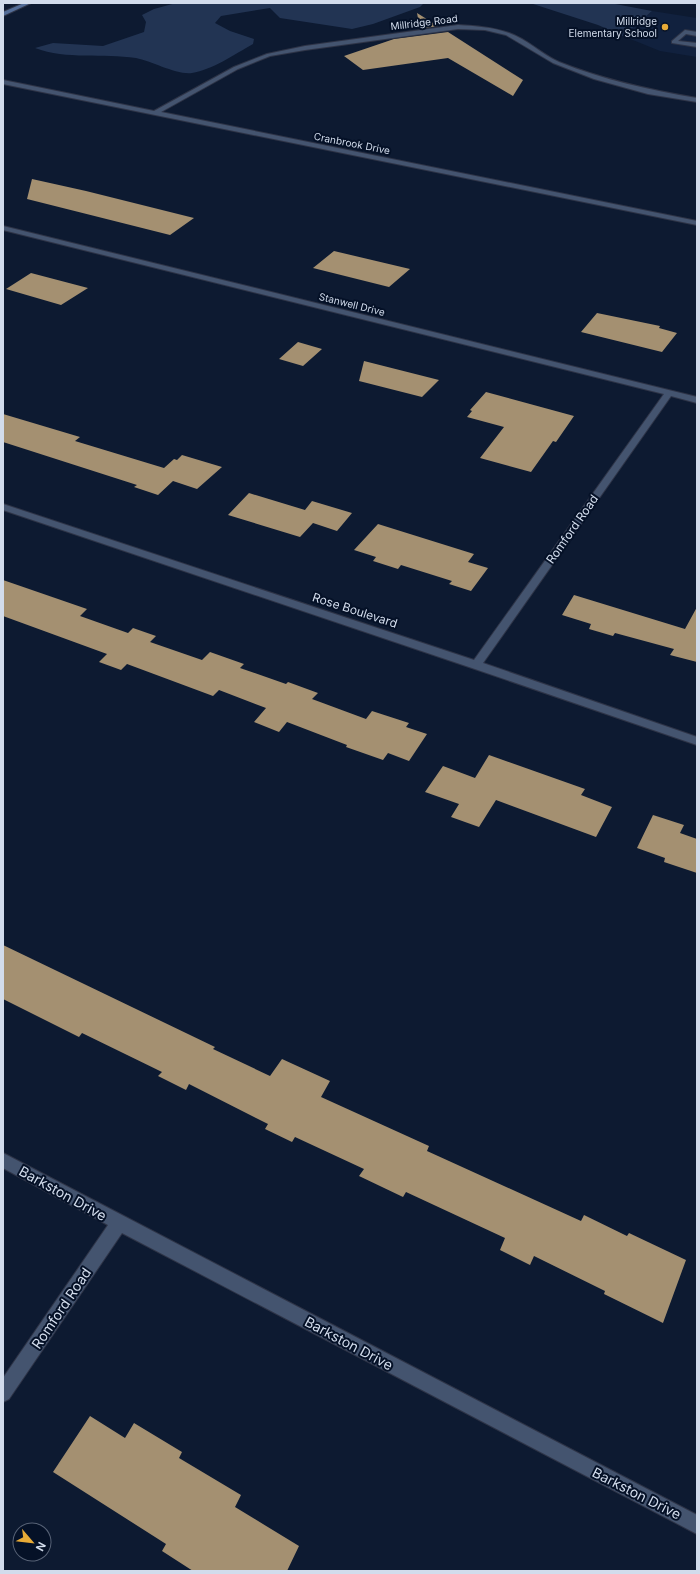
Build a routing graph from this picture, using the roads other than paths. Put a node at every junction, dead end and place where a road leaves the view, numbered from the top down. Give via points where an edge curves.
1 (28, 3) edge
2 (3, 14) edge
3 (697, 34) edge
4 (697, 45) edge
5 (3, 82) edge
6 (697, 100) edge
7 (155, 113) junction
8 (697, 223) edge
9 (3, 228) edge
10 (669, 393) junction
11 (697, 400) edge
12 (3, 506) edge
13 (476, 664) junction
14 (697, 741) edge
15 (3, 1160) edge
16 (119, 1223) junction
17 (3, 1393) edge
18 (697, 1525) edge

1 - 2 street
3 - 4 street via 685,32 674,42
5 - 7 street, Cranbrook Drive
6 - 7 street, Millridge Road via 648,92 596,78 555,62 505,33 485,28 458,27 269,55 236,68
7 - 8 street, Cranbrook Drive
9 - 10 street, Stanwell Drive
10 - 11 street, Stanwell Drive
10 - 13 street, Romford Road
12 - 13 street, Rose Boulevard
13 - 14 street, Rose Boulevard
15 - 16 street, Barkston Drive
16 - 17 street, Romford Road
16 - 18 street, Barkston Drive

